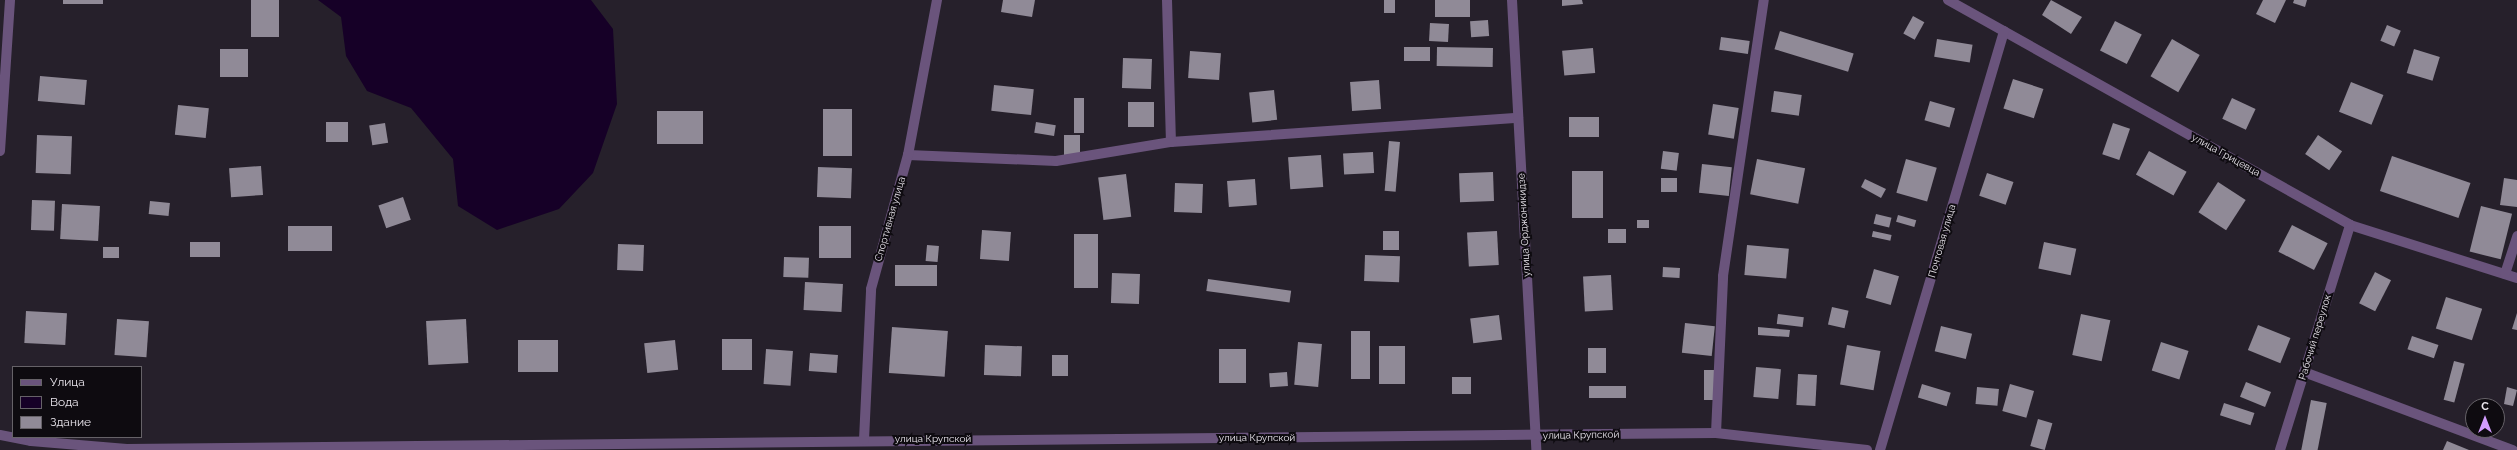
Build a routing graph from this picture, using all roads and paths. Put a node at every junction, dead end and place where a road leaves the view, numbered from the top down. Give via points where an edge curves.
1 (10, 0) edge
2 (937, 0) edge
3 (1167, 0) edge
4 (1512, 0) edge
5 (1764, 0) edge
6 (1948, 0) edge
7 (2004, 31) junction
8 (1518, 118) junction
9 (1171, 142) junction
10 (0, 151) edge
11 (908, 155) junction
12 (2350, 225) junction
13 (2517, 236) edge
14 (2505, 274) junction
15 (2517, 278) edge
16 (2304, 372) junction
17 (1716, 433) junction
18 (0, 435) edge
19 (1536, 436) junction
20 (12, 437) edge
21 (16, 438) edge
22 (864, 440) junction
23 (1830, 447) edge
24 (449, 448) edge
25 (548, 448) edge
26 (1536, 450) edge
27 (1867, 450) edge
28 (1880, 450) edge
29 (2280, 450) edge
30 (2513, 450) edge

1 - 10 street
2 - 11 street, Спортивная улица
3 - 9 street
4 - 8 street, улица Орджоникидзе
5 - 17 street via 1723,276
6 - 7 street, улица Грицевца
7 - 12 street, улица Грицевца
7 - 28 street, Почтовая улица
8 - 9 street
8 - 19 street, улица Орджоникидзе
9 - 11 street via 1056,160
11 - 22 street, Спортивная улица via 871,289
12 - 14 street, улица Грицевца
12 - 16 street, Рабочий переулок
13 - 14 street
14 - 15 street, улица Грицевца
16 - 29 street, Рабочий переулок
16 - 30 street
17 - 19 street, улица Крупской
17 - 23 street, улица Крупской
18 - 20 street, улица Крупской
19 - 22 street, улица Крупской
19 - 26 street, улица Орджоникидзе
21 - 24 street, улица Крупской via 127,449
22 - 25 street, улица Крупской
23 - 27 street, улица Крупской
24 - 25 street, улица Крупской

